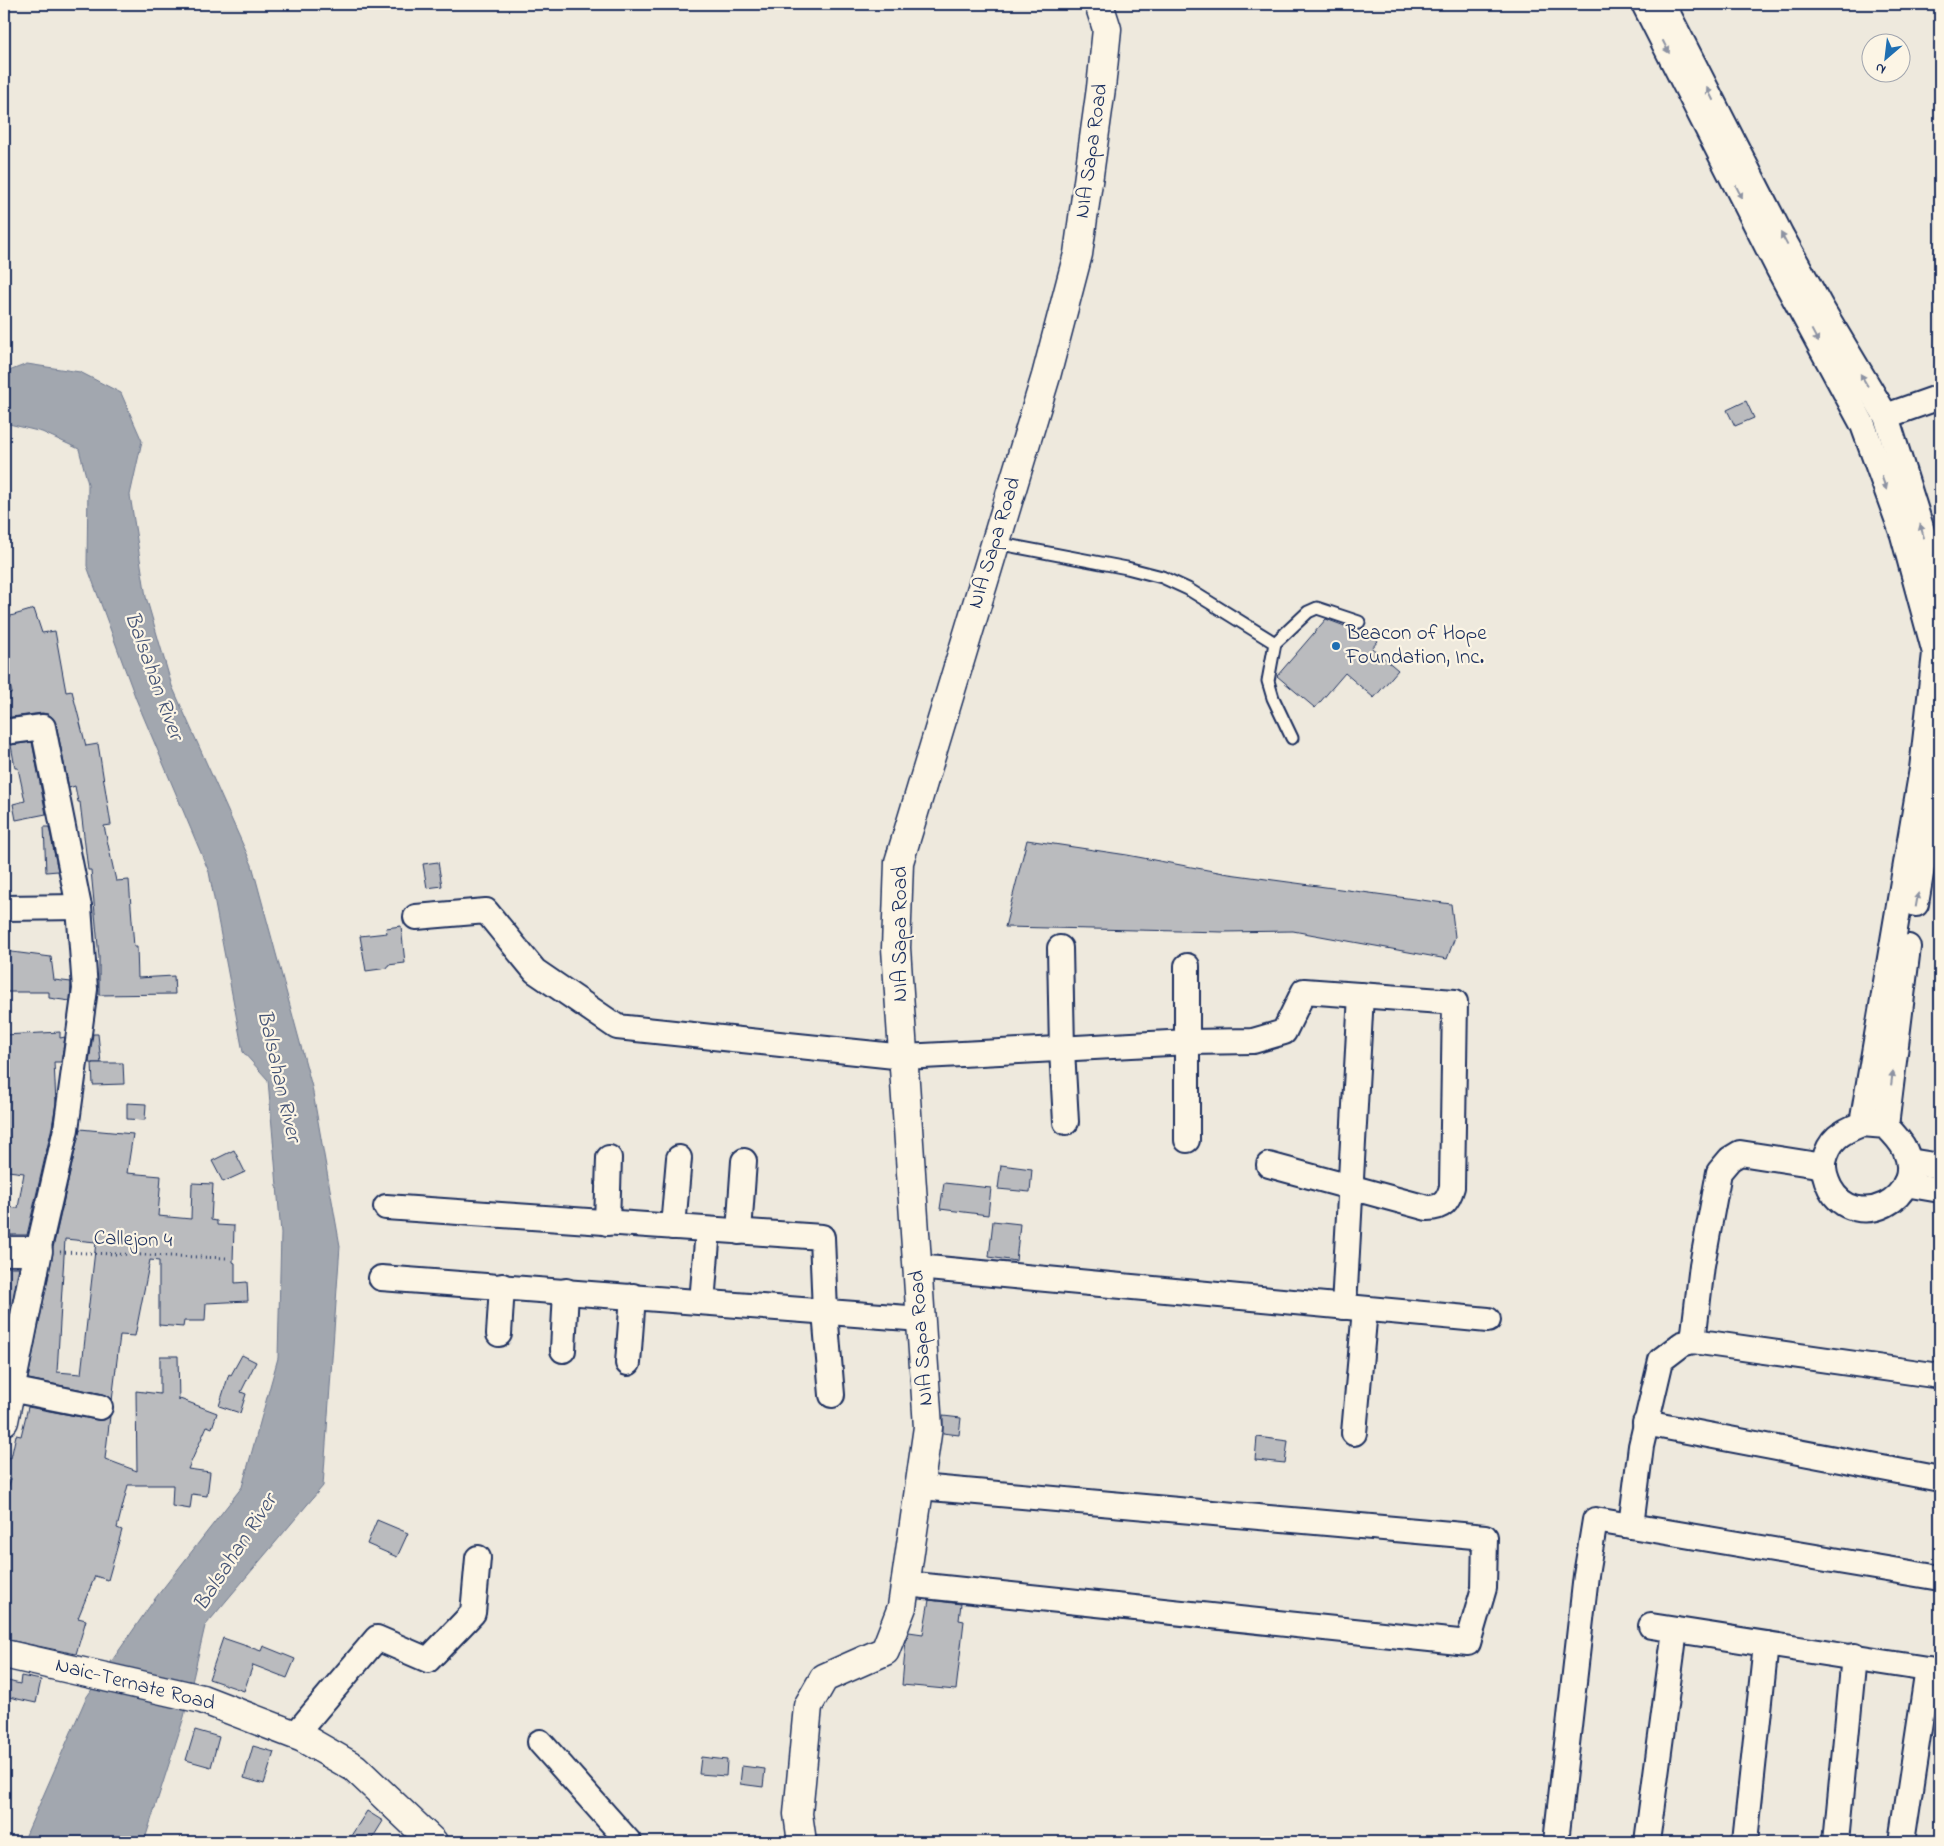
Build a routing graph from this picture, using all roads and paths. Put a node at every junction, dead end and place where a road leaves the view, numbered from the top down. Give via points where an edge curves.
1 (1099, 4) edge
2 (1644, 4) edge
3 (1664, 4) edge
4 (1940, 397) edge
5 (1886, 416) junction
6 (996, 543) junction
7 (1940, 595) edge
8 (1359, 622) dead end
9 (1275, 643) junction
10 (4, 732) edge
11 (1292, 738) dead end
12 (1940, 759) edge
13 (1938, 789) edge
14 (79, 907) junction
15 (4, 908) edge
16 (416, 916) dead end
17 (1060, 948) dead end
18 (1187, 966) dead end
19 (1361, 995) junction
20 (1188, 1042) junction
21 (1062, 1050) junction
22 (904, 1057) junction
23 (1066, 1122) dead end
24 (1862, 1124) junction
25 (1886, 1126) junction
26 (1187, 1140) dead end
27 (609, 1158) dead end
28 (678, 1158) dead end
29 (744, 1161) dead end
30 (1909, 1161) junction
31 (1269, 1165) dead end
32 (1824, 1166) junction
33 (1940, 1166) edge
34 (1905, 1184) junction
35 (1349, 1186) junction
36 (1940, 1190) edge
37 (386, 1207) dead end
38 (607, 1223) junction
39 (673, 1228) junction
40 (708, 1230) junction
41 (739, 1232) junction
42 (4, 1251) edge
43 (38, 1251) junction
44 (227, 1258) dead end
45 (918, 1267) junction
46 (381, 1278) dead end
47 (502, 1286) junction
48 (566, 1291) junction
49 (633, 1296) junction
50 (702, 1302) junction
51 (1354, 1308) junction
52 (825, 1312) junction
53 (921, 1319) junction
54 (1488, 1320) dead end
55 (499, 1334) dead end
56 (1692, 1341) junction
57 (562, 1350) dead end
58 (628, 1363) dead end
59 (1940, 1376) edge
60 (10, 1389) junction
61 (832, 1395) dead end
62 (100, 1407) dead end
63 (4, 1421) edge
64 (1645, 1423) junction
65 (1354, 1433) dead end
66 (1940, 1479) edge
67 (920, 1487) junction
68 (1631, 1526) junction
69 (478, 1558) dead end
70 (1940, 1578) edge
71 (906, 1584) junction
72 (1651, 1626) dead end
73 (1675, 1630) junction
74 (1766, 1644) junction
75 (4, 1654) edge
76 (1854, 1656) junction
77 (1934, 1670) edge
78 (295, 1735) junction
79 (540, 1742) dead end
80 (433, 1842) edge
81 (629, 1842) edge
82 (802, 1842) edge
83 (1556, 1842) edge
84 (1647, 1842) edge
85 (1745, 1842) edge
86 (1836, 1842) edge
87 (1902, 1842) edge

1 - 6 street, NIA Sapa Road via 1107,29 1078,254 1046,376
2 -> 24 street via 1778,268 1863,425 1903,535 1935,653 1922,769
5 -> 3 street via 1781,235
4 - 5 street
7 -> 5 street
6 - 9 lane via 1162,576
6 - 22 street, NIA Sapa Road via 899,862 896,948
8 - 9 lane via 1318,608 1308,612
9 - 11 lane via 1268,681
10 - 14 street via 43,727
12 - 13 street
25 -> 13 street via 1906,961
14 - 15 street
14 - 43 street via 85,989 66,1129
16 - 22 street via 486,911 534,971 616,1027
17 - 21 street
18 - 20 street
19 - 20 street via 1304,991 1284,1032 1253,1041
19 - 35 street
19 - 35 street via 1454,1002 1452,1186 1444,1203 1436,1208
20 - 21 street
20 - 26 street
21 - 22 street
21 - 23 street
22 - 45 street, NIA Sapa Road
24 - 25 street
24 - 32 street via 1844,1131 1834,1140 1826,1152
25 - 30 street via 1905,1148
27 - 38 street
28 - 39 street
29 - 41 street
30 - 33 street
30 - 34 street
31 - 35 street
32 - 34 street via 1826,1180 1833,1193 1843,1203 1856,1208 1870,1210 1884,1206 1895,1199
32 - 56 street via 1740,1153 1719,1172
34 - 36 street
35 - 51 street
37 - 38 street
38 - 39 street
39 - 40 street
40 - 41 street
40 - 50 street
41 - 52 street via 822,1237
42 - 43 street
43 - 44 path, Callejon 4
43 - 60 street
45 - 51 street
45 - 53 street, NIA Sapa Road
46 - 47 street
47 - 48 street
47 - 55 street
48 - 49 street
48 - 57 street
49 - 50 street
49 - 58 street
50 - 52 street
51 - 54 street
51 - 65 street
52 - 53 street
52 - 61 street
53 - 67 street, NIA Sapa Road via 928,1427
56 - 59 street
56 - 64 street via 1682,1344 1661,1360
60 - 62 street
60 - 63 street
64 - 66 street
64 - 68 street
67 - 71 street, NIA Sapa Road
67 - 71 street via 1485,1537 1484,1588 1468,1643
68 - 70 street
68 - 83 street via 1595,1520
69 - 78 street via 472,1613 428,1660 377,1638
71 - 82 street, NIA Sapa Road via 902,1607 885,1651 824,1678 808,1706 798,1814
72 - 73 street
73 - 74 street
73 - 84 street
74 - 76 street
74 - 85 street
75 - 78 street, Naic-Ternate Road via 202,1698
76 - 77 street
76 - 86 street
77 - 87 street
78 - 80 street, Naic-Ternate Road via 355,1768
79 - 81 street

